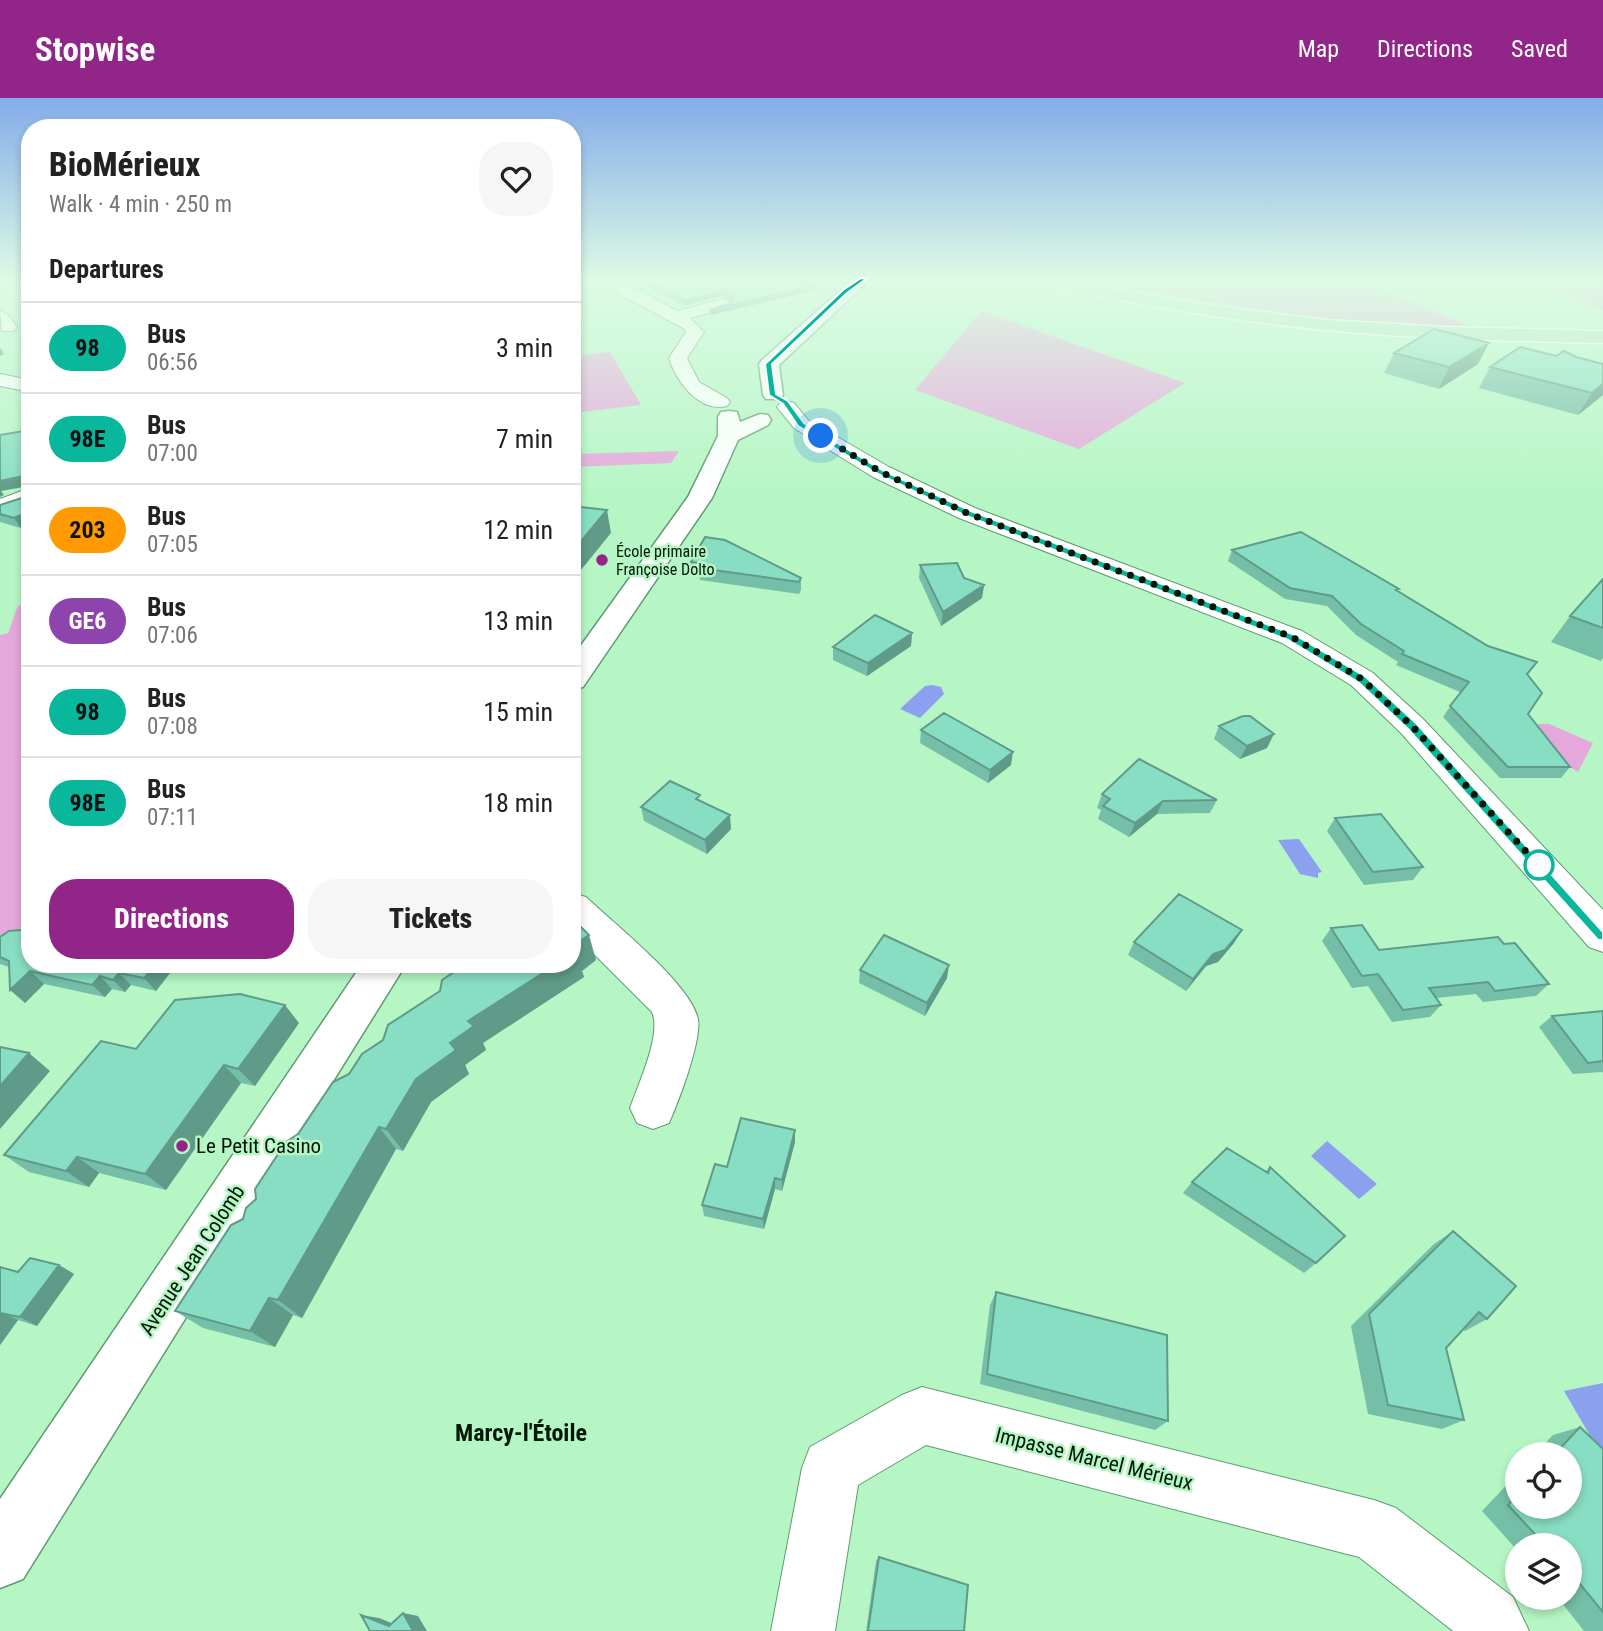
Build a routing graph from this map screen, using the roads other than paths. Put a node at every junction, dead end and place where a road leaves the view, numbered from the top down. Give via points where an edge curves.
1 (683, 351) edge
2 (781, 351) edge
3 (0, 380) edge
4 (21, 384) edge
5 (776, 407) junction
6 (733, 409) junction
7 (21, 499) edge
8 (0, 508) edge
9 (581, 667) edge
10 (581, 917) edge
11 (1603, 936) edge
12 (379, 973) edge
13 (653, 1108) dead end
14 (0, 1556) edge
15 (803, 1631) edge
16 (1497, 1631) edge

1 - 6 street via 678,358 688,385
2 - 5 street via 769,364
3 - 4 street
5 - 6 street
5 - 6 street
5 - 11 street via 881,472 967,513 1292,637 1329,657 1362,679 1412,726
6 - 9 street via 700,498
7 - 8 street
10 - 13 street via 667,1000 677,1020
12 - 14 street, Avenue Jean Colomb
15 - 16 street, Impasse Marcel Mérieux via 831,1468 922,1415 1374,1530 1490,1620

